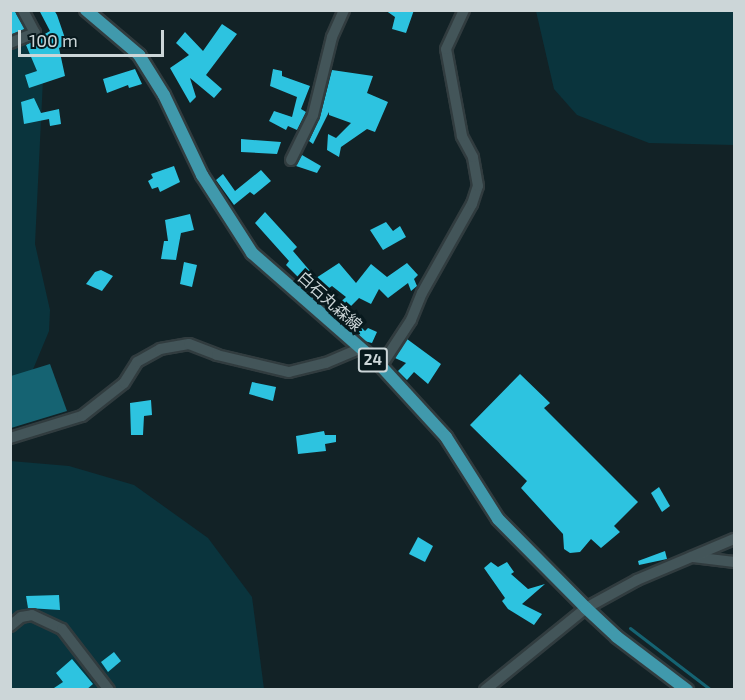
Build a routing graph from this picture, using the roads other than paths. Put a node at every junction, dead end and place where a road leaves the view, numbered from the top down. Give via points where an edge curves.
1 (23, 10) edge
2 (86, 10) edge
3 (344, 10) edge
4 (464, 10) edge
5 (10, 43) edge
6 (291, 160) dead end
7 (359, 349) junction
8 (381, 366) junction
9 (10, 438) edge
10 (735, 539) edge
11 (692, 556) junction
12 (735, 562) edge
13 (585, 608) junction
14 (10, 626) edge
15 (109, 690) edge
16 (485, 690) edge
17 (687, 690) edge

1 - 5 street via 35,33
2 - 7 main road, 白石丸森線 / 24 via 139,55 164,95 202,175 252,253
3 - 6 street via 332,37 313,115
4 - 8 street via 446,50 462,136 473,158 478,186 468,213 411,320
7 - 8 main road, 白石丸森線 / 24
7 - 9 street via 289,372 217,355 189,344 160,349 137,362 124,382 82,416
8 - 13 main road, 白石丸森線 / 24 via 446,437 498,519
10 - 11 street
11 - 12 street
11 - 13 street
13 - 16 street
13 - 17 main road, 白石丸森線 / 24
14 - 15 street via 21,617 32,615 62,629

